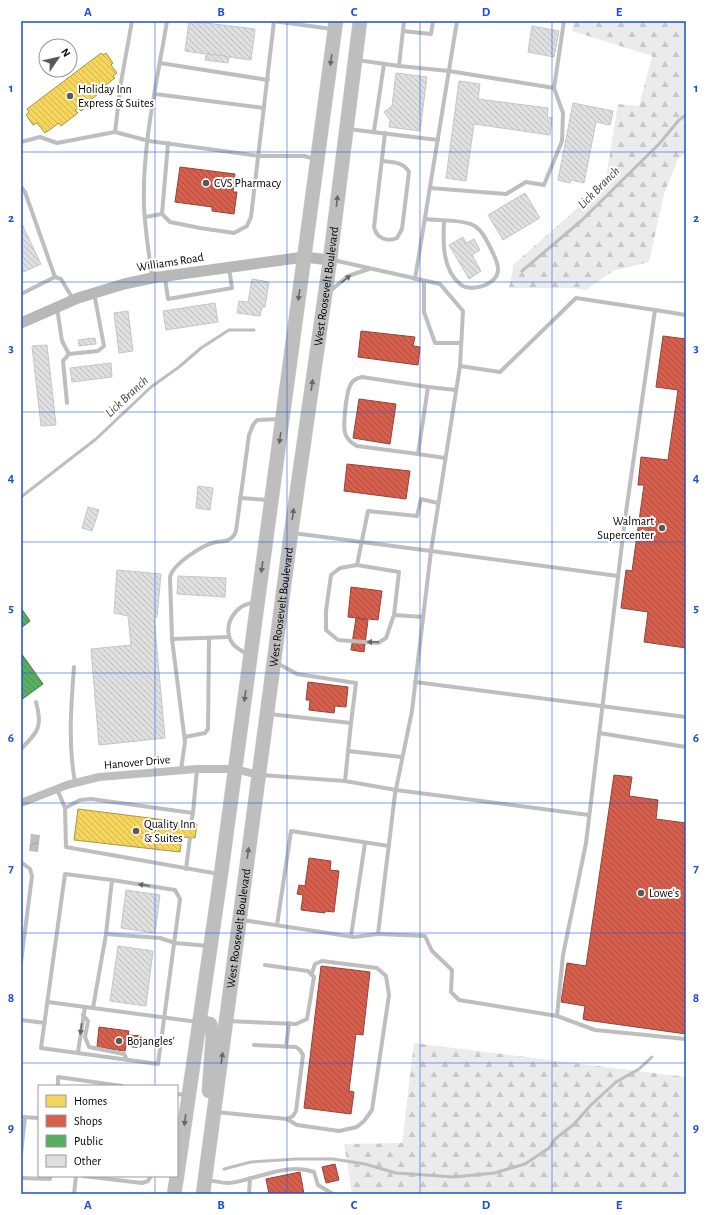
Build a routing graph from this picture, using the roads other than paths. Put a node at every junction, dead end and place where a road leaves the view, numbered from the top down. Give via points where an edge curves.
1 (132, 21) edge
2 (167, 21) edge
3 (273, 21) edge
4 (350, 21) edge
5 (360, 21) edge
6 (404, 21) edge
7 (433, 21) edge
8 (457, 21) edge
9 (564, 21) edge
10 (335, 25) edge
11 (403, 31) junction
12 (354, 60) junction
13 (160, 63) junction
14 (384, 64) junction
15 (399, 66) junction
16 (449, 71) junction
17 (268, 80) junction
18 (554, 88) junction
19 (351, 89) junction
20 (155, 94) junction
21 (264, 108) junction
22 (346, 129) junction
23 (374, 131) junction
24 (115, 132) junction
25 (385, 133) junction
26 (438, 140) junction
27 (149, 141) junction
28 (21, 142) edge
29 (168, 143) junction
30 (259, 156) junction
31 (317, 159) junction
32 (382, 161) junction
33 (21, 187) edge
34 (430, 188) junction
35 (162, 214) junction
36 (145, 217) junction
37 (425, 220) junction
38 (444, 221) junction
39 (304, 256) junction
40 (330, 260) junction
41 (228, 266) junction
42 (370, 268) junction
43 (164, 276) junction
44 (55, 278) junction
45 (152, 278) junction
46 (415, 279) junction
47 (424, 280) junction
48 (94, 293) junction
49 (21, 294) edge
50 (325, 295) junction
51 (73, 300) junction
52 (57, 306) junction
53 (655, 310) junction
54 (686, 315) edge
55 (21, 323) edge
56 (461, 343) junction
57 (69, 354) junction
58 (460, 366) junction
59 (428, 387) junction
60 (456, 390) junction
61 (67, 403) dead end
62 (282, 419) junction
63 (418, 454) junction
64 (445, 458) junction
65 (240, 498) junction
66 (271, 500) junction
67 (438, 503) junction
68 (290, 533) junction
69 (361, 542) junction
70 (431, 551) junction
71 (357, 565) junction
72 (618, 576) junction
73 (258, 603) junction
74 (394, 615) junction
75 (423, 617) junction
76 (229, 637) junction
77 (210, 638) junction
78 (172, 639) junction
79 (250, 656) junction
80 (273, 661) junction
81 (74, 667) dead end
82 (415, 682) junction
83 (36, 702) dead end
84 (602, 705) junction
85 (266, 714) junction
86 (686, 717) edge
87 (351, 723) junction
88 (599, 733) junction
89 (185, 737) junction
90 (686, 747) edge
91 (21, 749) edge
92 (348, 751) junction
93 (402, 757) junction
94 (197, 769) junction
95 (181, 770) junction
96 (236, 770) junction
97 (258, 775) junction
98 (345, 781) junction
99 (75, 782) junction
100 (56, 789) junction
101 (396, 790) junction
102 (21, 802) edge
103 (65, 808) junction
104 (193, 813) junction
105 (589, 815) junction
106 (192, 824) dead end
107 (190, 838) dead end
108 (365, 842) junction
109 (388, 846) junction
110 (21, 862) edge
111 (186, 869) junction
112 (221, 874) junction
113 (112, 880) junction
114 (239, 920) junction
115 (277, 925) junction
116 (106, 934) junction
117 (378, 934) junction
118 (351, 936) junction
119 (175, 943) junction
120 (211, 946) junction
121 (21, 962) edge
122 (265, 965) dead end
123 (312, 973) junction
124 (48, 1002) junction
125 (85, 1007) junction
126 (94, 1008) junction
127 (84, 1015) junction
128 (557, 1016) junction
129 (164, 1018) junction
130 (21, 1020) edge
131 (227, 1021) junction
132 (200, 1022) junction
133 (45, 1023) junction
134 (290, 1023) junction
135 (686, 1039) edge
136 (254, 1044) dead end
137 (286, 1047) junction
138 (78, 1052) junction
139 (127, 1060) junction
140 (58, 1085) edge
141 (115, 1085) edge
142 (183, 1095) edge
143 (214, 1112) junction
144 (23, 1117) edge
145 (38, 1118) edge
146 (287, 1119) junction
147 (21, 1153) edge
148 (208, 1157) junction
149 (178, 1162) edge
150 (50, 1177) edge
151 (76, 1177) edge
152 (95, 1177) edge
153 (150, 1177) edge
154 (177, 1177) edge
155 (21, 1178) edge
156 (250, 1178) junction
157 (205, 1180) junction
158 (74, 1194) edge
159 (174, 1194) edge
160 (203, 1194) edge
161 (249, 1194) edge
162 (333, 1194) edge

1 - 24 lane
2 - 13 lane
3 - 10 lane
3 - 17 lane
4 - 19 highway via 348,54
5 - 12 highway, West Roosevelt Boulevard
6 - 11 lane
7 - 11 lane via 431,34
8 - 16 lane
9 - 18 lane
10 -> 31 highway, West Roosevelt Boulevard
11 - 15 lane
12 - 14 lane
12 - 19 highway, West Roosevelt Boulevard
13 - 17 lane
13 - 20 lane
14 - 15 lane
14 - 23 lane
15 - 16 lane
16 - 18 lane
16 - 26 lane
17 - 21 lane
18 - 34 lane via 563,113 562,141 544,185 526,182 506,194
19 - 22 highway, West Roosevelt Boulevard
20 - 21 lane
20 - 27 lane
21 - 30 lane
22 - 23 lane
40 -> 22 highway, West Roosevelt Boulevard
23 - 25 lane
24 - 27 lane
24 - 28 lane via 57,143 40,138
25 - 26 lane
25 - 32 lane
26 - 34 lane
27 - 29 lane
27 - 36 lane
29 - 30 lane
29 - 35 lane
30 - 31 lane via 304,156
30 - 35 lane via 251,217 247,226 234,233 170,222
31 - 39 highway, West Roosevelt Boulevard
32 - 32 lane via 400,163 407,167 409,172 402,229 398,238 392,240 378,237 374,227
33 - 44 lane
34 - 37 lane
35 - 36 lane
36 - 45 lane
37 - 38 lane
37 - 46 lane
38 - 38 lane via 467,223 480,231 496,259 496,277 473,289 465,288 459,283 443,250
39 - 40 street, Williams Road
39 - 41 street, Williams Road
39 -> 62 highway, West Roosevelt Boulevard
40 - 42 lane
40 - 50 highway, West Roosevelt Boulevard
41 - 43 street, Williams Road
41 - 43 lane via 232,288 168,299
42 - 46 lane
50 -> 42 lane via 348,276
43 - 45 street, Williams Road
44 - 49 lane
44 - 51 lane via 64,282
45 - 48 street, Williams Road
46 - 47 lane
47 - 56 lane via 440,284 463,311
47 - 56 lane via 424,312 435,343
48 - 51 street, Williams Road
48 - 57 lane via 104,346 98,351
68 -> 50 highway, West Roosevelt Boulevard
51 - 52 street, Williams Road
52 - 55 street, Williams Road
52 - 57 lane via 62,341
53 - 54 lane
53 - 58 lane via 576,298 500,372
53 - 72 lane
56 - 58 lane
57 - 61 lane via 63,362
58 - 60 lane
59 - 60 lane
59 - 63 lane
59 - 63 lane via 357,378 350,386 344,425 345,434 350,442 357,446
60 - 64 lane
62 - 65 lane via 257,420 253,425 249,435
62 -> 66 highway, West Roosevelt Boulevard
63 - 64 lane
64 - 67 lane
65 - 66 lane
65 - 78 lane via 234,536 197,550 172,570
66 -> 73 highway, West Roosevelt Boulevard
67 - 69 lane via 421,500 417,516 368,511
67 - 70 lane
68 - 69 lane
68 - 80 highway, West Roosevelt Boulevard
69 - 70 lane
69 - 71 lane
70 - 72 lane
70 - 75 lane
71 - 74 lane via 399,572
74 -> 71 lane via 386,638 378,643 338,640 326,630 331,575 340,568
72 - 84 lane
73 - 76 lane via 248,602 235,613 227,629
73 - 79 highway, West Roosevelt Boulevard
74 - 75 lane
75 - 82 lane
76 - 77 lane
76 - 79 lane via 233,645
77 - 78 lane
77 - 89 lane via 208,729 205,733
78 - 89 lane
79 -> 96 highway, West Roosevelt Boulevard
80 - 85 highway, West Roosevelt Boulevard
80 - 87 lane via 297,674 356,683
81 - 99 lane via 70,753
82 - 84 lane
82 - 93 lane
83 - 91 lane via 39,714 38,731
84 - 86 lane
84 - 88 lane
85 - 87 lane
85 - 97 highway, West Roosevelt Boulevard
87 - 92 lane
88 - 90 lane
88 - 105 lane
89 - 95 lane
92 - 93 lane
92 - 98 lane
93 - 101 lane
94 - 95 street, Hanover Drive
94 - 96 street, Hanover Drive
94 - 104 lane
95 - 99 street, Hanover Drive via 99,777
96 - 97 street, Hanover Drive
96 - 112 highway, West Roosevelt Boulevard
97 - 98 lane
114 -> 97 highway, West Roosevelt Boulevard
98 - 101 lane
99 - 100 street, Hanover Drive
100 - 102 street, Hanover Drive
100 - 103 lane
101 - 105 lane
101 - 109 lane
103 - 104 lane via 80,800 91,799
103 - 111 lane via 66,847
104 - 106 lane
105 - 128 lane via 563,955
107 - 111 lane
108 - 109 lane
108 - 115 lane via 291,831
108 - 118 lane
109 - 117 lane
110 - 121 lane via 31,872 32,880
111 - 112 lane
112 - 120 highway, West Roosevelt Boulevard
113 - 116 lane
119 -> 113 lane via 180,899 175,890
113 - 124 lane via 65,874
114 - 115 lane
114 - 131 highway, West Roosevelt Boulevard
115 - 118 lane
116 - 119 lane via 160,938
116 - 126 lane
117 - 118 lane
117 - 128 lane via 425,936 432,951 452,970 451,992 459,1000
119 - 120 lane
119 - 129 lane
120 - 132 highway, West Roosevelt Boulevard
122 - 123 lane via 308,970
123 - 134 lane via 314,977 307,1019 296,1024
123 - 146 lane via 315,964 322,961 377,968 386,976 389,995 372,1110 357,1127 349,1130 298,1126
124 - 125 lane
124 - 133 lane
125 - 126 lane
125 - 127 lane
126 - 129 lane
127 -> 138 lane
127 - 139 lane via 88,1021 86,1037 89,1047 124,1054
128 - 135 lane via 595,1030
129 - 132 lane
129 - 139 lane via 158,1064
130 - 133 lane
131 - 134 lane
143 -> 131 highway, West Roosevelt Boulevard
132 - 142 highway, West Roosevelt Boulevard
132 - 148 highway via 210,1024 213,1034 208,1103
133 - 138 lane via 41,1048
134 - 137 lane
136 - 137 lane
137 - 146 lane via 296,1048 303,1055 296,1111
138 - 139 lane
140 - 141 lane via 58,1077
142 -> 149 highway, West Roosevelt Boulevard
143 - 146 lane
143 - 148 highway, West Roosevelt Boulevard
144 - 145 lane
144 - 147 lane
148 - 157 highway, West Roosevelt Boulevard
150 - 155 lane
151 - 158 lane
152 - 153 lane via 142,1183
154 - 159 highway, West Roosevelt Boulevard
156 - 157 lane via 228,1183
156 - 161 lane
156 - 162 lane via 305,1169 314,1172 318,1185
157 - 160 highway, West Roosevelt Boulevard

